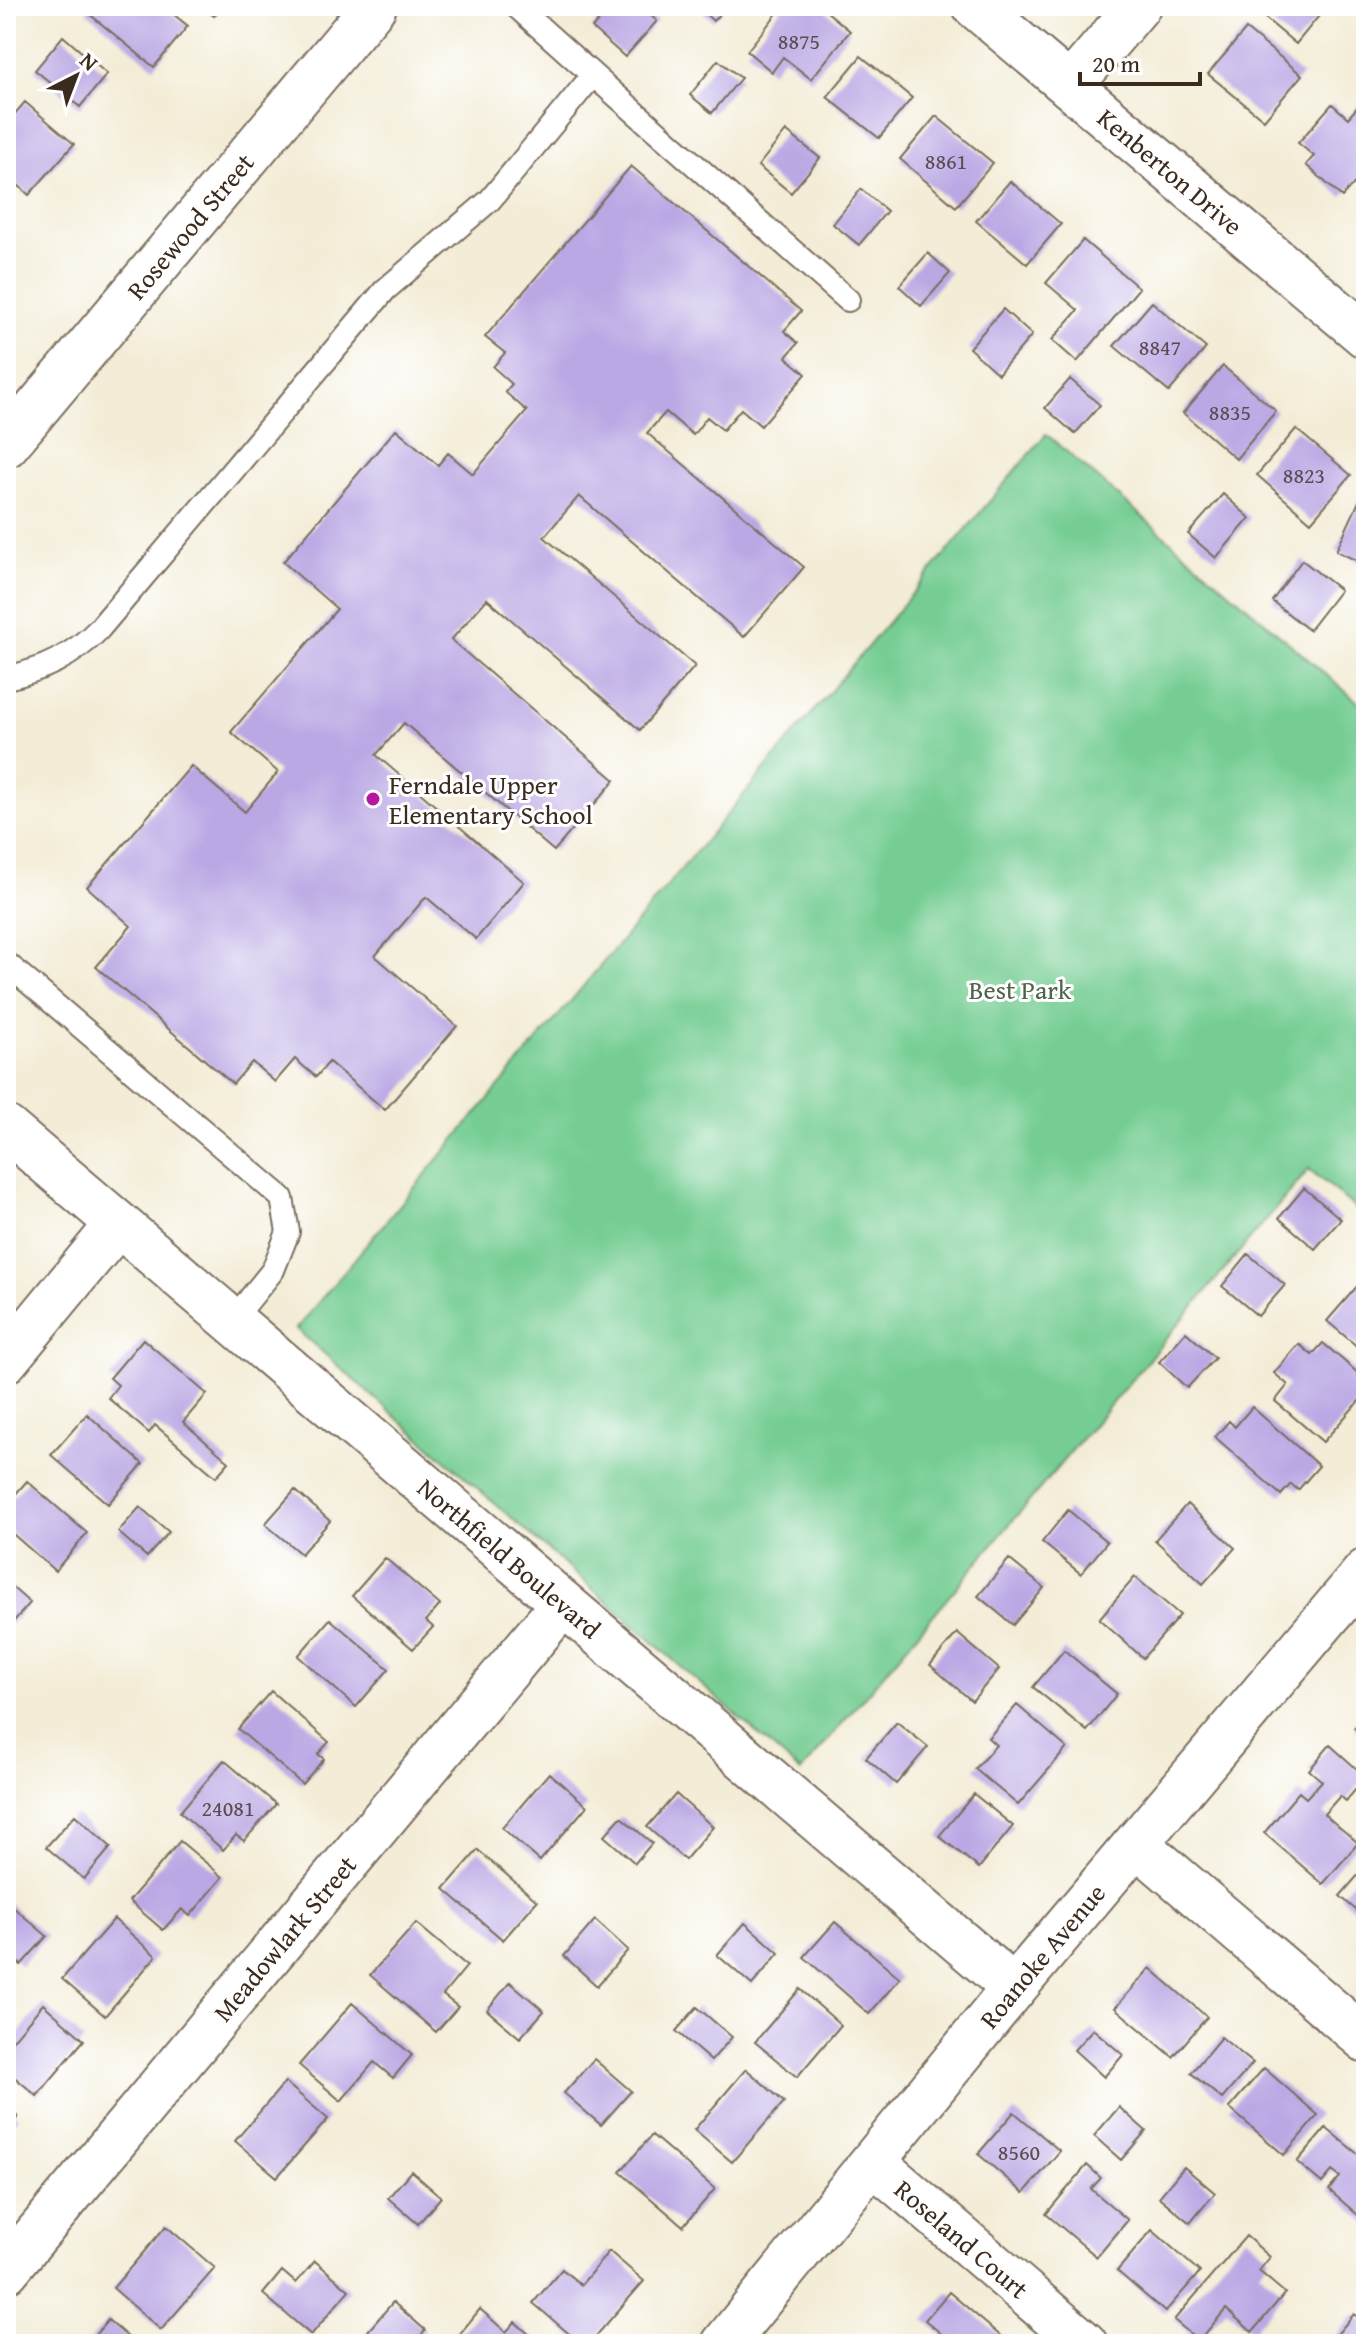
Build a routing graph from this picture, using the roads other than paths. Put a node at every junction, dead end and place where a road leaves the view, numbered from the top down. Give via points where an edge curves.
1 (374, 6) edge
2 (516, 6) edge
3 (975, 6) edge
4 (1138, 6) edge
5 (593, 75) junction
6 (1070, 86) junction
7 (848, 300) dead end
8 (1366, 336) edge
9 (6, 445) edge
10 (6, 678) edge
11 (6, 963) edge
12 (6, 1128) edge
13 (118, 1224) junction
14 (232, 1321) junction
15 (6, 1360) edge
16 (1366, 1571) edge
17 (563, 1604) junction
18 (1137, 1844) junction
19 (1014, 1988) junction
20 (1366, 2040) edge
21 (874, 2163) junction
22 (6, 2271) edge
23 (724, 2344) edge
24 (1085, 2344) edge

1 - 9 street, Rosewood Street
2 - 5 lane
3 - 6 street, Kenberton Drive
4 - 6 street
5 - 7 lane
5 - 10 lane via 490,200 385,290 99,629 43,669
6 - 8 street, Kenberton Drive
11 - 14 lane via 282,1198 288,1232 273,1270
12 - 13 street, Northfield Boulevard
13 - 14 street, Northfield Boulevard
13 - 15 street
14 - 17 street, Northfield Boulevard
16 - 18 street, Roanoke Avenue
17 - 19 street, Northfield Boulevard
17 - 22 street, Meadowlark Street
18 - 19 street, Roanoke Avenue
18 - 20 street
19 - 21 street, Roanoke Avenue
21 - 23 street, Roanoke Avenue
21 - 24 street, Roseland Court

